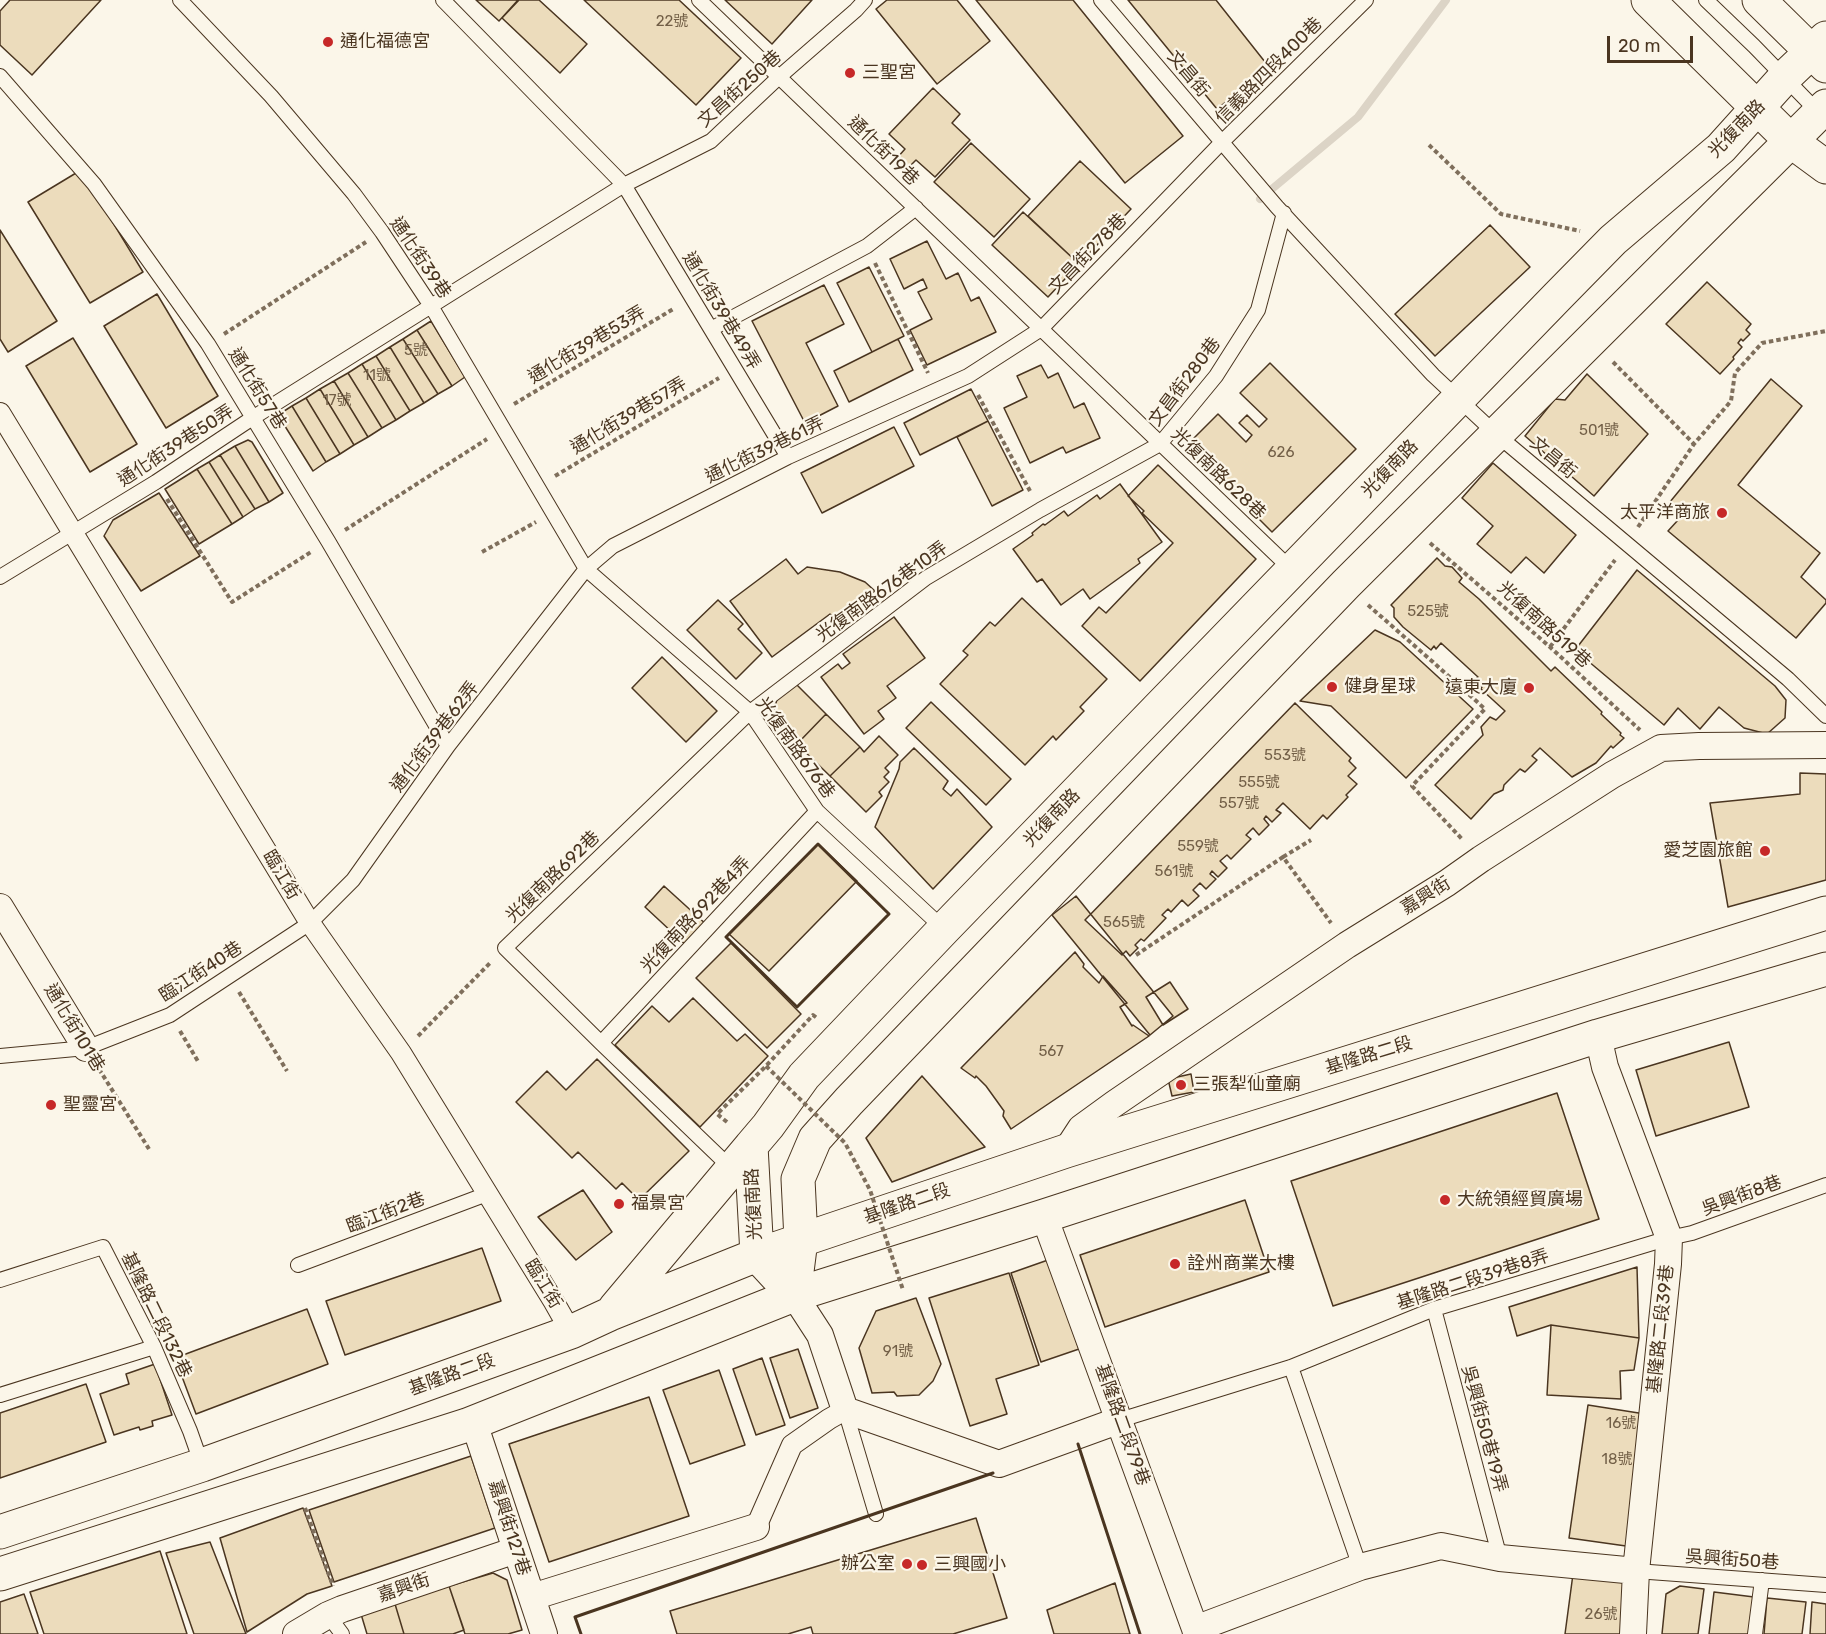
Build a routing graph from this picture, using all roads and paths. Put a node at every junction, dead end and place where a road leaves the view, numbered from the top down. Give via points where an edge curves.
1 (180, 0) edge
2 (443, 0) edge
3 (699, 0) edge
4 (846, 0) edge
5 (1101, 0) edge
6 (1648, 0) edge
7 (1706, 0) edge
8 (1759, 0) edge
9 (1364, 1) edge
10 (861, 5) edge
11 (1821, 52) edge
12 (0, 76) edge
13 (779, 76) junction
14 (1785, 77) junction
15 (1757, 108) junction
16 (1824, 116) edge
17 (1222, 142) junction
18 (1791, 142) junction
19 (1429, 145) dead end
20 (1826, 167) edge
21 (624, 185) junction
22 (916, 208) junction
23 (1281, 210) junction
24 (382, 232) junction
25 (1613, 240) junction
26 (867, 246) junction
27 (692, 298) junction
28 (431, 306) junction
29 (711, 329) junction
30 (1041, 329) junction
31 (1826, 331) edge
32 (1592, 340) junction
33 (208, 344) junction
34 (735, 368) junction
35 (968, 376) junction
36 (936, 390) junction
37 (1459, 398) junction
38 (0, 413) edge
39 (495, 415) junction
40 (254, 417) junction
41 (1496, 434) junction
42 (1160, 444) junction
43 (1694, 444) junction
44 (788, 457) junction
45 (537, 486) junction
46 (1040, 510) junction
47 (553, 513) junction
48 (1407, 523) junction
49 (73, 531) junction
50 (1627, 544) junction
51 (482, 552) dead end
52 (586, 569) junction
53 (1292, 570) junction
54 (0, 577) edge
55 (1346, 584) junction
56 (1550, 647) junction
57 (750, 712) junction
58 (1826, 716) edge
59 (1826, 745) edge
60 (448, 746) junction
61 (1661, 748) junction
62 (817, 812) junction
63 (1311, 840) dead end
64 (1283, 857) junction
65 (1481, 859) junction
66 (0, 907) edge
67 (1826, 913) edge
68 (310, 923) junction
69 (944, 929) junction
70 (1347, 945) junction
71 (505, 948) junction
72 (1136, 955) dead end
73 (1826, 969) edge
74 (230, 976) junction
75 (170, 1015) junction
76 (813, 1015) dead end
77 (1598, 1036) junction
78 (601, 1043) junction
79 (86, 1048) junction
80 (401, 1053) junction
81 (0, 1056) edge
82 (199, 1063) dead end
83 (766, 1066) junction
84 (286, 1071) dead end
85 (727, 1122) dead end
86 (149, 1149) dead end
87 (1066, 1150) junction
88 (741, 1158) junction
89 (1826, 1185) edge
90 (487, 1194) junction
91 (1044, 1216) junction
92 (1669, 1238) junction
93 (801, 1240) junction
94 (757, 1255) junction
95 (298, 1265) dead end
96 (0, 1280) edge
97 (903, 1290) dead end
98 (794, 1295) junction
99 (1434, 1308) junction
100 (610, 1314) junction
101 (571, 1332) junction
102 (154, 1347) junction
103 (1291, 1367) junction
104 (0, 1395) edge
105 (846, 1410) junction
106 (1120, 1420) junction
107 (467, 1425) junction
108 (201, 1465) junction
109 (302, 1501) dead end
110 (876, 1514) dead end
111 (756, 1527) joint
112 (0, 1532) edge
113 (516, 1550) junction
114 (1500, 1558) junction
115 (1360, 1567) junction
116 (1636, 1571) junction
117 (0, 1574) edge
118 (1762, 1580) junction
119 (1826, 1585) edge
120 (532, 1597) junction
121 (338, 1619) edge
122 (1196, 1632) edge
123 (296, 1634) edge
124 (544, 1634) edge
125 (1633, 1634) edge
126 (1755, 1634) edge

1 - 24 lane, 通化街39巷 via 271,96
2 - 21 lane, 通化街39巷49弄
3 - 13 lane, 通化街19巷
4 - 10 lane
5 - 17 lane, 文昌街
6 - 15 main road
7 - 14 lane
8 - 11 main road
9 - 17 lane, 信義路四段400巷
10 - 13 lane, 文昌街250巷
11 - 14 main road, 光復南路
12 - 33 lane, 通化街57巷 via 94,184
13 - 21 lane, 文昌街250巷 via 711,141
13 - 22 lane, 通化街19巷
14 - 15 main road, 光復南路
14 - 16 lane
15 - 18 main road
15 - 25 main road, 光復南路 via 1720,148
16 - 18 main road
17 - 23 lane, 文昌街
17 - 30 lane, 文昌街278巷
18 - 20 main road
18 - 32 main road
19 - 25 path via 1501,214
21 - 27 lane, 通化街39巷49弄
21 - 28 lane
22 - 26 lane
22 - 30 lane, 通化街19巷
23 - 37 lane, 文昌街 via 1433,375
23 - 42 lane, 文昌街280巷 via 1258,310 1216,376
24 - 28 lane, 通化街39巷
24 - 33 path
25 - 37 main road, 光復南路
26 - 29 lane
26 - 36 path
27 - 29 lane, 通化街39巷49弄
27 - 39 path, 通化街39巷53弄
28 - 39 lane, 通化街39巷
28 - 40 lane, 通化街39巷50弄
29 - 34 lane, 通化街39巷49弄
30 - 35 lane, 文昌街278巷
30 - 42 lane, 光復南路628巷
31 - 43 path via 1762,343 1735,373 1731,401
32 - 41 main road
32 - 43 path
33 - 40 lane, 通化街57巷
34 - 44 lane, 通化街39巷49弄
34 - 45 path, 通化街39巷57弄
35 - 36 lane, 通化街39巷61弄
35 - 46 path
36 - 44 lane, 通化街39巷61弄
37 - 41 lane, 文昌街
37 - 53 main road, 光復南路
38 - 49 street, 臨江街
39 - 45 lane, 通化街39巷
40 - 49 lane, 通化街39巷50弄
40 - 60 lane, 通化街57巷
41 - 48 main road
41 - 50 lane, 文昌街
42 - 46 lane, 文昌街280巷
42 - 53 lane, 光復南路628巷
43 - 50 path
44 - 52 lane, 通化街39巷61弄 via 614,546
45 - 47 lane, 通化街39巷
46 - 57 lane, 光復南路676巷10弄 via 926,578
47 - 51 path
47 - 52 lane, 通化街39巷
48 - 55 main road
48 - 56 path, 光復南路519巷
49 - 54 lane, 通化街39巷50弄
49 - 68 street, 臨江街
50 - 56 path
50 - 58 lane, 文昌街 via 1788,679
52 - 57 lane, 光復南路676巷
52 - 60 lane, 通化街39巷62弄
53 - 69 main road, 光復南路
55 - 65 path via 1485,709 1412,786
55 - 93 main road via 815,1139 798,1179
56 - 61 path, 光復南路519巷
57 - 62 lane, 光復南路676巷
57 - 71 lane, 光復南路692巷
59 - 61 street, 嘉興街
60 - 68 lane, 通化街39巷62弄 via 353,880
61 - 65 street, 嘉興街
62 - 69 lane, 光復南路676巷
62 - 78 lane, 光復南路692巷4弄
63 - 64 path
64 - 70 path
64 - 72 path
65 - 70 street, 嘉興街
66 - 79 street, 通化街101巷
67 - 87 main road, 基隆路二段
68 - 74 lane, 臨江街40巷
68 - 80 street, 臨江街
69 - 88 main road, 光復南路 via 804,1076
70 - 87 street, 嘉興街 via 1081,1128
71 - 78 lane, 光復南路692巷
71 - 80 path
73 - 77 main road
74 - 75 lane, 臨江街40巷
74 - 84 path
75 - 79 lane, 臨江街40巷
75 - 82 path
76 - 83 path
77 - 91 main road
77 - 92 street, 基隆路二段39巷 via 1605,1067
78 - 88 lane, 光復南路692巷
79 - 81 lane, 臨江街40巷
79 - 86 path, 通化街101巷
80 - 90 street, 臨江街
83 - 85 path via 717,1114
83 - 97 path, bridge via 845,1143 870,1190
87 - 93 main road, 基隆路二段
88 - 94 main road, 光復南路
88 - 100 main road
89 - 92 lane, 吳興街8巷
90 - 95 lane, 臨江街2巷
90 - 101 street, 臨江街
91 - 98 main road
91 - 106 street, 基隆路二段79巷
92 - 99 lane, 基隆路二段39巷8弄
92 - 116 street, 基隆路二段39巷
93 - 94 main road, 基隆路二段
93 - 98 main road
94 - 98 main road, 光復南路
94 - 100 main road, 基隆路二段
96 - 102 lane, 基隆路二段132巷 via 102,1247
98 - 105 street via 820,1335
98 - 107 main road
99 - 103 lane, 基隆路二段39巷8弄
99 - 114 lane, 吳興街50巷19弄
100 - 101 main road, 基隆路二段
101 - 108 main road, 基隆路二段
102 - 104 lane
102 - 108 lane, 基隆路二段132巷
103 - 106 lane, 基隆路二段39巷8弄
103 - 115 lane
105 - 106 street via 999,1464
105 - 110 lane
105 - 111 street via 792,1445
106 - 122 street, 基隆路二段79巷
107 - 113 street, 嘉興街127巷 via 478,1435
107 - 117 main road
108 - 112 main road, 基隆路二段
109 - 121 path
111 - 120 street
113 - 120 street, 嘉興街127巷
113 - 121 street, 嘉興街
114 - 115 street via 1441,1546
114 - 116 street
115 - 122 street
116 - 118 lane, 吳興街50巷
116 - 125 street, 基隆路二段39巷
118 - 119 lane, 吳興街50巷
118 - 126 lane
120 - 124 street, 嘉興街127巷
121 - 123 street, 嘉興街

